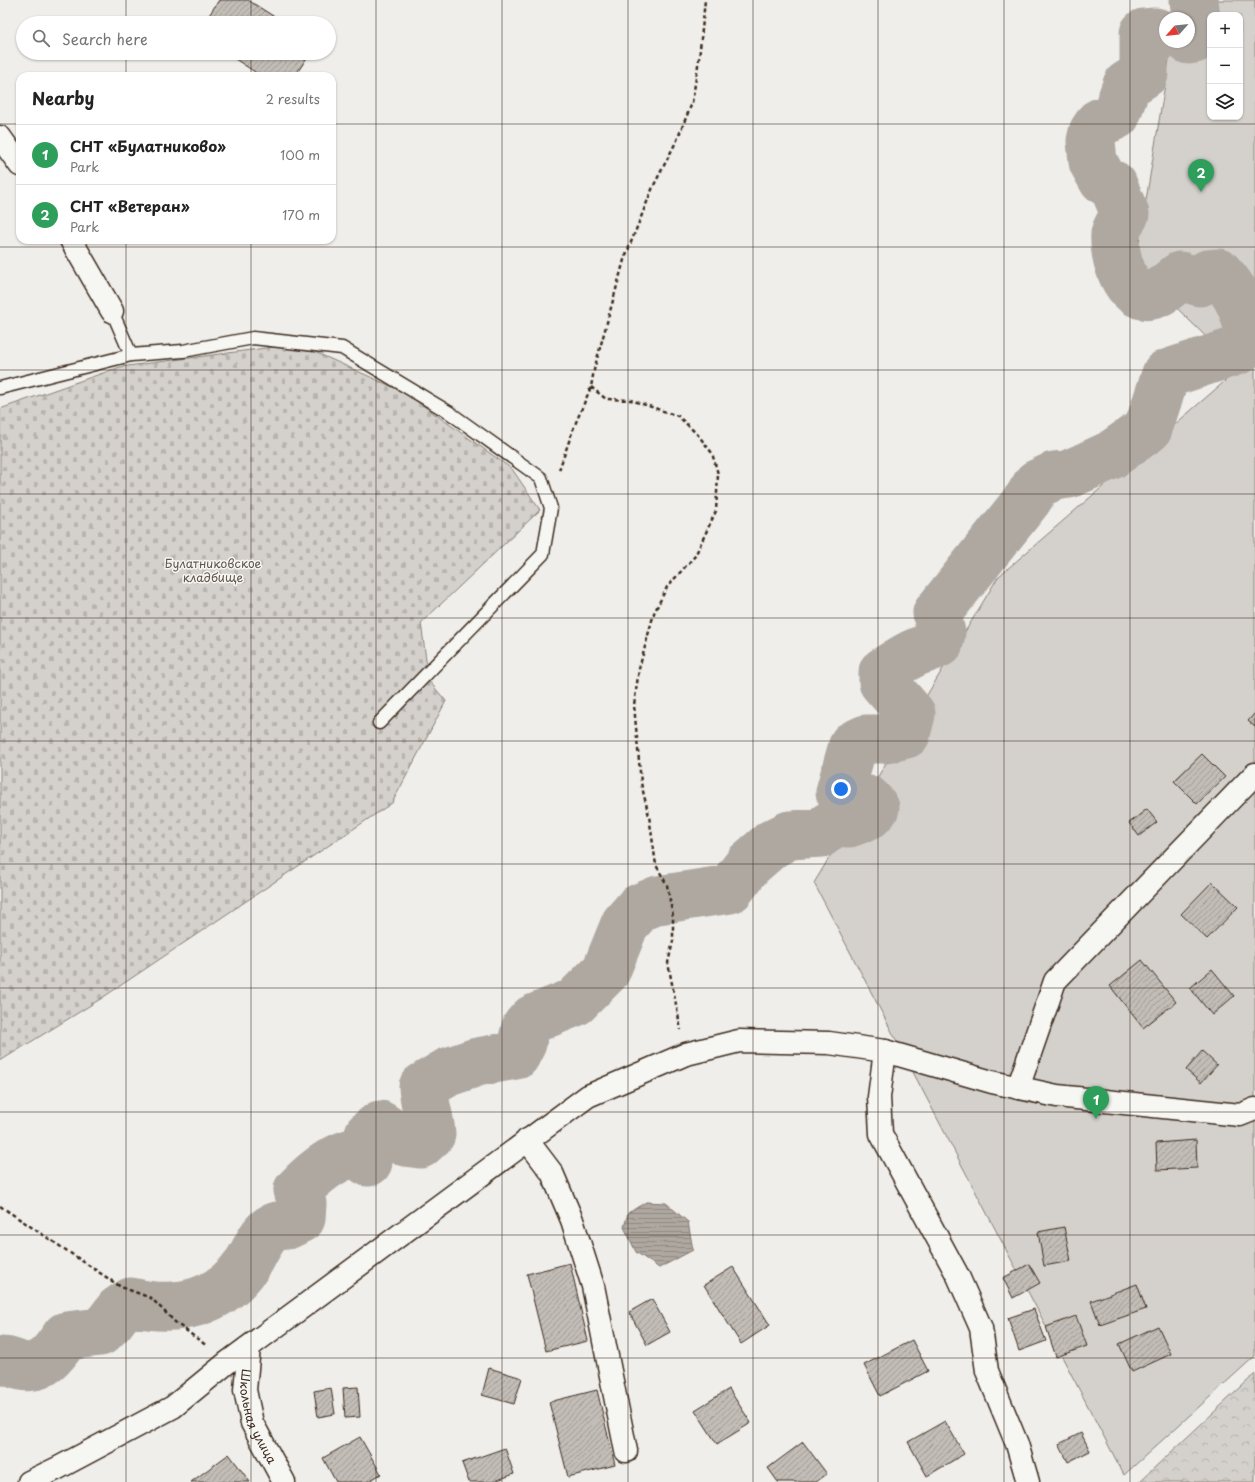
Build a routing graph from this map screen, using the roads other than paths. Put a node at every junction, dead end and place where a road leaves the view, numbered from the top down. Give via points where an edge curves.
1 (0, 137) edge
2 (16, 159) edge
3 (73, 244) edge
4 (112, 311) joint
5 (132, 355) junction
6 (0, 388) edge
7 (379, 723) dead end
8 (1255, 774) edge
9 (885, 1050) junction
10 (1018, 1088) junction
11 (1255, 1109) edge
12 (528, 1140) junction
13 (248, 1347) junction
14 (626, 1451) dead end
15 (29, 1482) edge
16 (284, 1482) edge
17 (1028, 1482) edge

1 - 2 street
3 - 4 street
4 - 5 lane
5 - 6 lane
5 - 7 lane via 183,351 253,338 342,348 450,413 541,478 551,508 542,554
8 - 10 street via 1055,981
9 - 10 street
9 - 12 street via 830,1043 739,1041 686,1054 588,1096
9 - 17 street via 879,1097 881,1134 958,1276 981,1328 987,1371 1017,1444
10 - 11 street via 1057,1096 1240,1115
12 - 13 street
12 - 14 street via 552,1173 572,1220 593,1286
13 - 15 street via 173,1407
13 - 16 street, Школьная улица via 245,1390 252,1423

